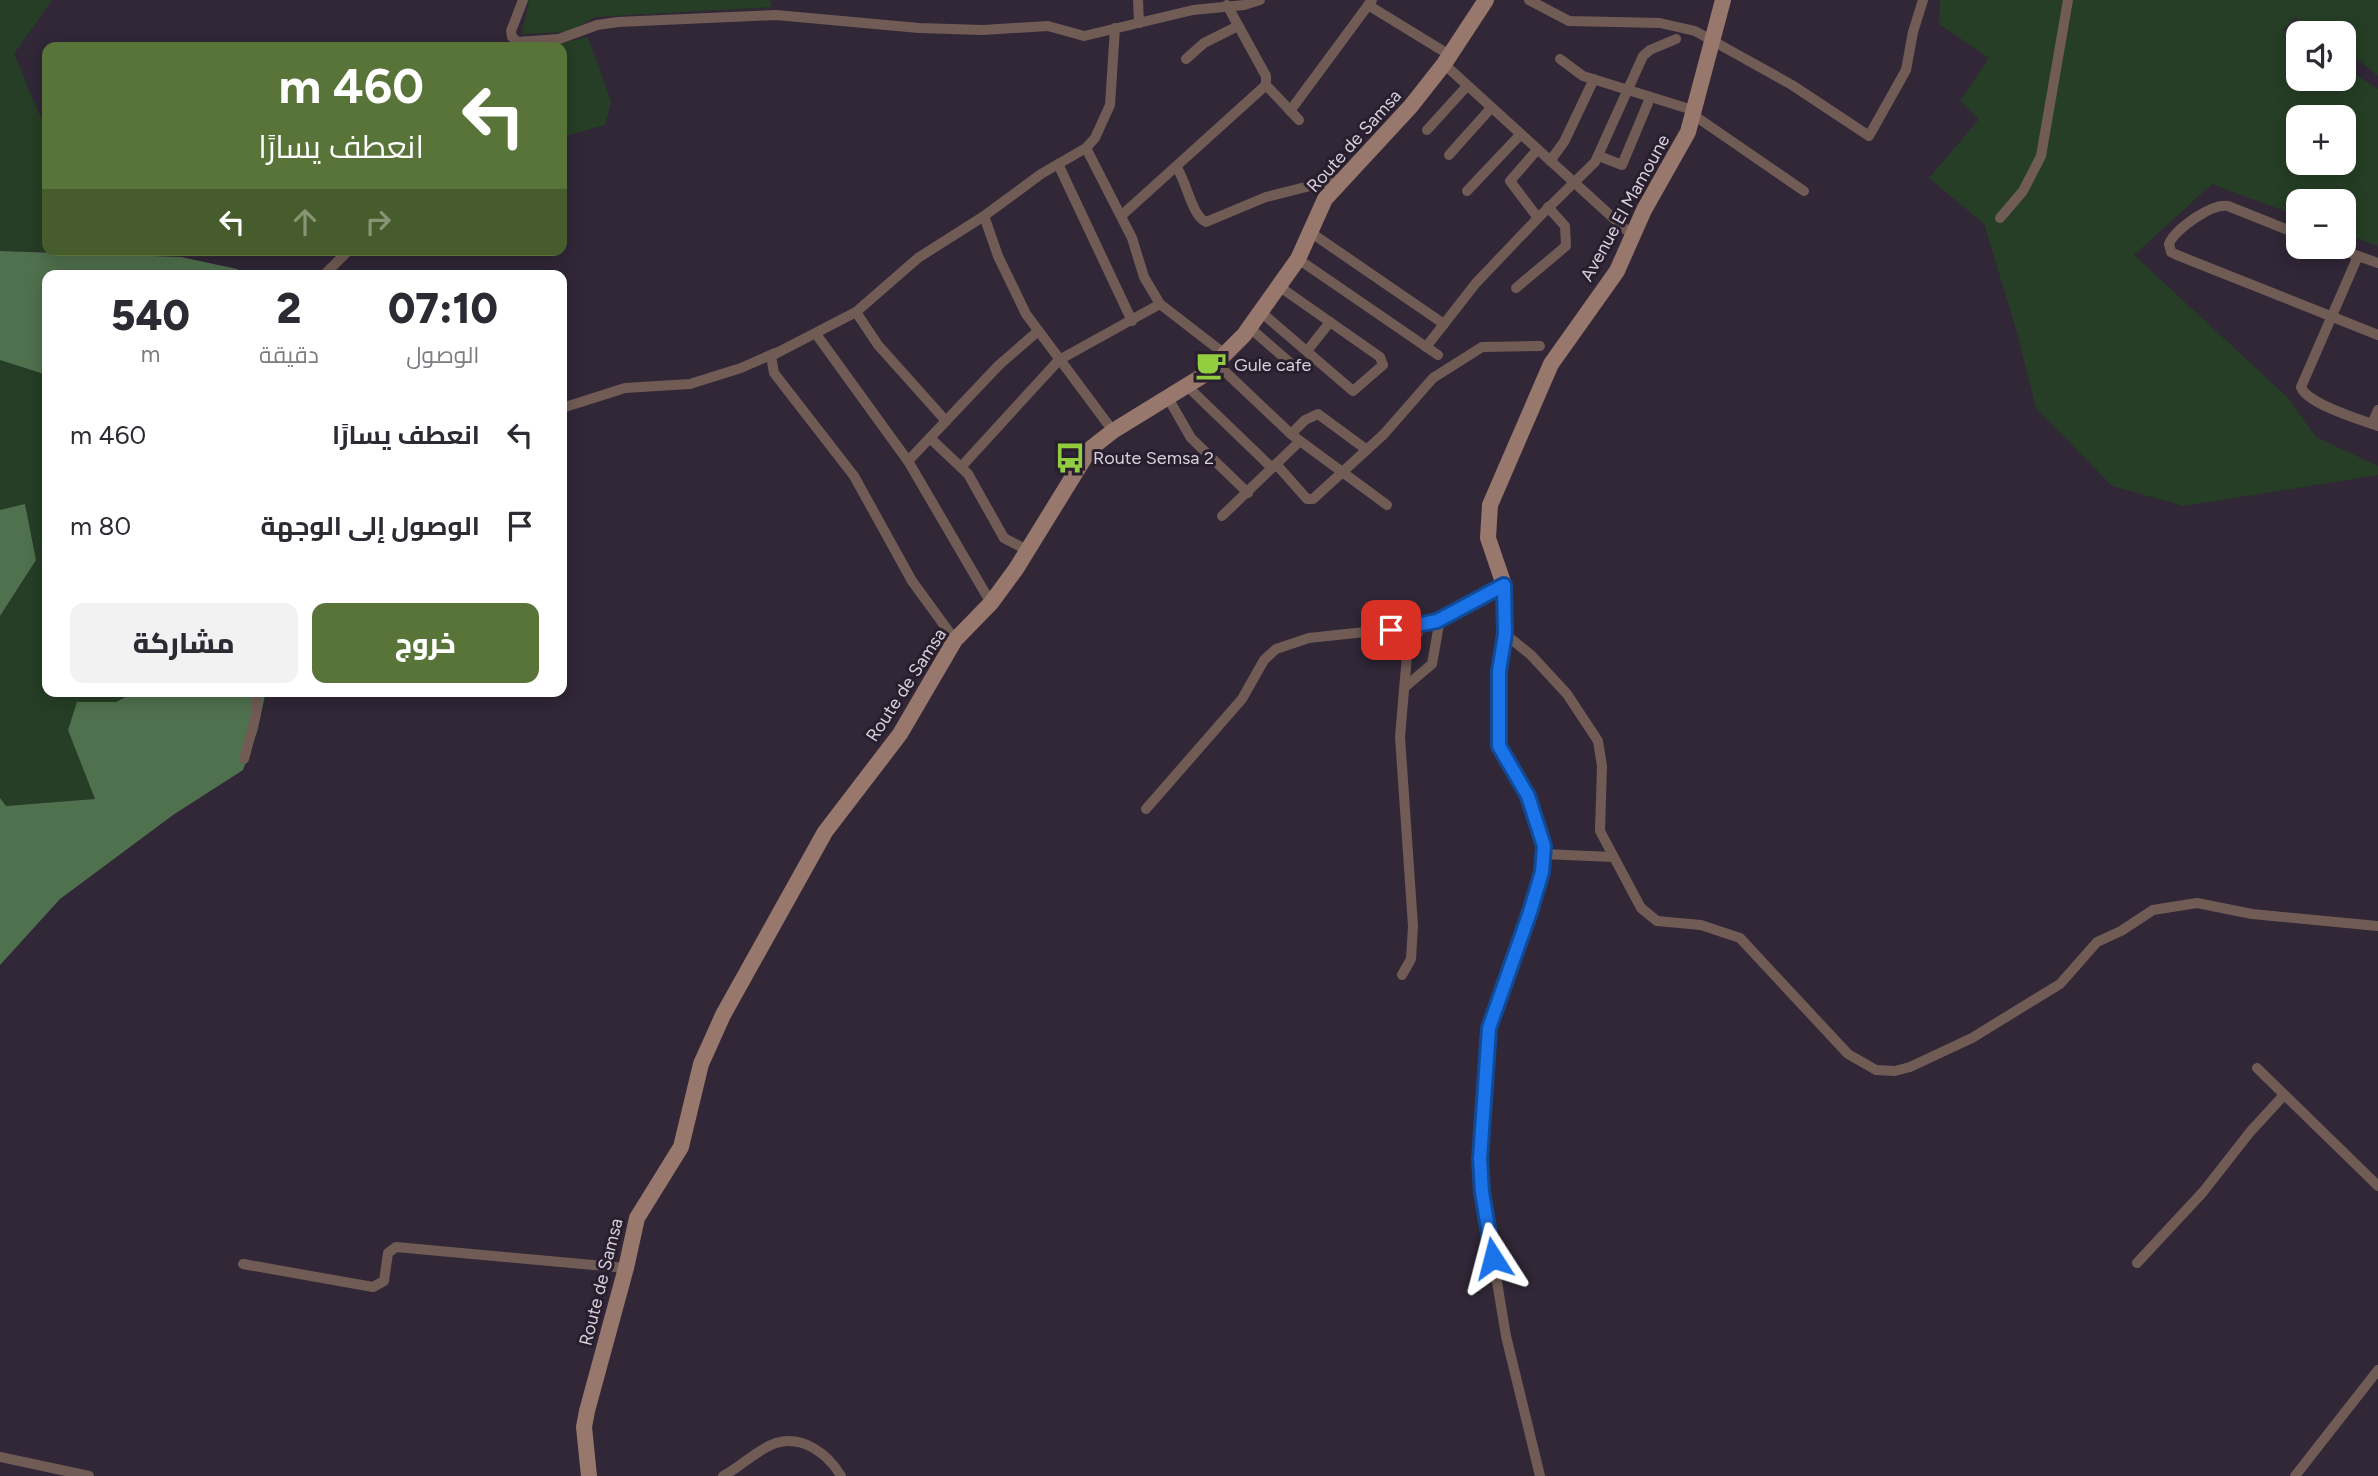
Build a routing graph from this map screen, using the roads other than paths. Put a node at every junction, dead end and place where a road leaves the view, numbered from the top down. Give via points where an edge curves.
1 (523, 0) edge
2 (1138, 0) edge
3 (1260, 0) edge
4 (1486, 0) edge
5 (1528, 0) edge
6 (1723, 0) edge
7 (1923, 0) edge
8 (2068, 0) edge
9 (1240, 3) edge
10 (1370, 3) edge
11 (1227, 5) junction
12 (1139, 23) junction
13 (1238, 26) junction
14 (1115, 29) junction
15 (1675, 39) dead end
16 (512, 42) edge
17 (528, 42) edge
18 (1713, 43) junction
19 (1186, 59) dead end
20 (1446, 59) junction
21 (1560, 59) dead end
22 (1594, 79) junction
23 (1266, 85) junction
24 (1467, 86) junction
25 (1626, 90) junction
26 (1650, 98) junction
27 (1491, 108) junction
28 (1290, 111) junction
29 (1695, 114) junction
30 (1299, 120) dead end
31 (1427, 130) dead end
32 (1520, 135) junction
33 (1086, 148) junction
34 (1537, 150) junction
35 (1449, 155) dead end
36 (1599, 156) junction
37 (1550, 161) junction
38 (1058, 164) junction
39 (1177, 168) junction
40 (1342, 178) junction
41 (1572, 182) junction
42 (1467, 191) dead end
43 (1804, 191) dead end
44 (1548, 207) junction
45 (984, 216) junction
46 (1121, 216) junction
47 (1538, 218) junction
48 (2000, 218) dead end
49 (2286, 229) edge
50 (1310, 232) junction
51 (1633, 236) junction
52 (343, 256) edge
53 (2358, 256) joint
54 (1298, 258) junction
55 (2378, 263) edge
56 (329, 270) edge
57 (1280, 286) junction
58 (1516, 288) dead end
59 (1160, 304) junction
60 (856, 312) junction
61 (1262, 313) junction
62 (2329, 318) junction
63 (1132, 321) junction
64 (1330, 322) junction
65 (1444, 324) junction
66 (1250, 328) junction
67 (1037, 332) junction
68 (816, 334) junction
69 (2378, 335) edge
70 (1540, 346) dead end
71 (1426, 347) junction
72 (1307, 351) junction
73 (775, 353) junction
74 (1438, 355) dead end
75 (1221, 359) junction
76 (1059, 360) junction
77 (1296, 368) dead end
78 (1187, 386) junction
79 (1168, 398) junction
80 (567, 406) edge
81 (2378, 410) edge
82 (946, 421) junction
83 (2375, 425) edge
84 (1113, 431) junction
85 (1295, 437) junction
86 (930, 438) junction
87 (1367, 450) junction
88 (908, 461) junction
89 (1274, 466) junction
90 (961, 467) junction
91 (1343, 474) junction
92 (1248, 493) junction
93 (1387, 505) dead end
94 (1222, 516) dead end
95 (1027, 550) junction
96 (1504, 585) junction
97 (991, 603) junction
98 (1440, 619) junction
99 (1421, 626) junction
100 (1505, 634) junction
101 (955, 640) junction
102 (1405, 687) junction
103 (257, 697) edge
104 (244, 759) dead end
105 (1146, 809) dead end
106 (1543, 854) junction
107 (1613, 857) junction
108 (2378, 926) edge
109 (1402, 975) dead end
110 (2258, 1068) dead end
111 (2284, 1095) junction
112 (2378, 1186) edge
113 (2137, 1262) dead end
114 (243, 1264) dead end
115 (626, 1268) junction
116 (2378, 1370) edge
117 (0, 1457) edge
118 (89, 1476) edge
119 (589, 1476) edge
120 (723, 1476) edge
121 (841, 1476) edge
122 (1540, 1476) edge
123 (2295, 1476) edge

1 - 16 street via 511,31
2 - 12 street
3 - 9 street
4 - 20 street, Route de Samsa
5 - 18 street via 1569,21 1671,24 1695,31
6 - 18 street, Avenue El Mamoune
7 - 18 street via 1906,70 1869,136 1791,85
8 - 48 street via 2040,156 2023,191
9 - 11 street
10 - 20 street
10 - 28 street
11 - 12 street
11 - 13 street
12 - 14 street
13 - 19 street via 1204,43
13 - 23 street via 1266,76
14 - 17 street via 1084,36 1048,26 919,28 764,15 618,22
14 - 33 street via 1110,105
15 - 25 street via 1643,56
18 - 29 street, Avenue El Mamoune
20 - 24 street
20 - 40 street, Route de Samsa via 1411,106
21 - 22 street via 1575,72
22 - 25 street
22 - 37 street
23 - 28 street
23 - 39 street
24 - 27 street
24 - 31 street
25 - 26 street
25 - 36 street
26 - 29 street
26 - 36 street via 1623,163 1616,165
27 - 32 street
27 - 35 street
28 - 30 street
29 - 43 street
29 - 51 street, Avenue El Mamoune
32 - 34 street
32 - 42 street
33 - 38 street
33 - 46 street
34 - 37 street
34 - 47 street via 1510,182
36 - 41 street
37 - 41 street
38 - 45 street
38 - 63 street
39 - 40 street via 1188,187 1194,213 1206,222 1296,187
39 - 46 street
40 - 50 street, Route de Samsa via 1325,199
41 - 44 street
41 - 51 street
44 - 47 street
44 - 58 street via 1565,226 1566,246
45 - 60 street via 918,258
45 - 67 street via 1007,276
46 - 59 street via 1144,277
47 - 65 street
49 - 62 street via 2218,205 2174,235 2169,247 2177,255
50 - 54 street, Route de Samsa
50 - 65 street
51 - 96 street, Avenue El Mamoune via 1617,271 1552,364 1490,505 1489,542
52 - 56 street
53 - 55 street
53 - 62 street
54 - 57 street, Route de Samsa
54 - 71 street
57 - 61 street, Route de Samsa
57 - 64 street
59 - 63 street
59 - 75 street
60 - 68 street
60 - 82 street via 878,345
61 - 66 street, Route de Samsa
61 - 72 street
62 - 69 street
62 - 83 street via 2302,381 2302,392
63 - 76 street
64 - 72 street
64 - 72 street via 1380,357 1383,365 1353,391
65 - 71 street
66 - 75 street, Route de Samsa
66 - 77 street
67 - 76 street
67 - 82 street
68 - 73 street
68 - 88 street
70 - 87 street via 1482,347 1472,352 1423,386
71 - 74 street
73 - 80 street via 690,384 625,388
73 - 101 street via 770,362 774,373 854,476 912,581
75 - 78 street, Route de Samsa
75 - 85 street
76 - 84 street
76 - 90 street
78 - 79 street, Route de Samsa
78 - 89 street
79 - 84 street, Route de Samsa
79 - 92 street via 1191,438
81 - 83 street
82 - 86 street
84 - 95 street, Route de Samsa via 1078,464
85 - 87 street via 1305,419 1318,414
85 - 89 street
85 - 91 street
86 - 88 street
86 - 90 street
87 - 91 street
88 - 97 street
89 - 91 street via 1309,499
89 - 92 street
90 - 95 street via 976,484 999,533
91 - 93 street
92 - 94 street
95 - 97 street, Route de Samsa
96 - 98 street
96 - 100 street
97 - 101 street, Route de Samsa
98 - 99 street
98 - 102 street via 1432,664
99 - 102 street via 1410,643
99 - 105 street via 1309,638 1276,649 1264,660 1242,699
100 - 106 street via 1499,671 1500,752 1532,806
100 - 107 street via 1567,694 1598,741 1599,824
101 - 115 street, Route de Samsa via 905,726 825,832 723,1015 701,1064 681,1147 636,1218
102 - 109 street via 1401,737 1413,926 1411,959
103 - 104 street
106 - 107 street
106 - 122 street via 1530,912 1489,1028 1480,1159 1506,1336
107 - 108 street via 1647,915 1740,938 1848,1054 1886,1072 1910,1067 1983,1031 2060,984 2097,942 2153,909 2197,903 2252,914
110 - 111 street
111 - 112 street
111 - 113 street
114 - 115 street via 373,1287 384,1281 388,1253 396,1247
115 - 119 street, Route de Samsa via 584,1427
116 - 123 street
117 - 118 street
120 - 121 street via 778,1443 797,1442 818,1449

